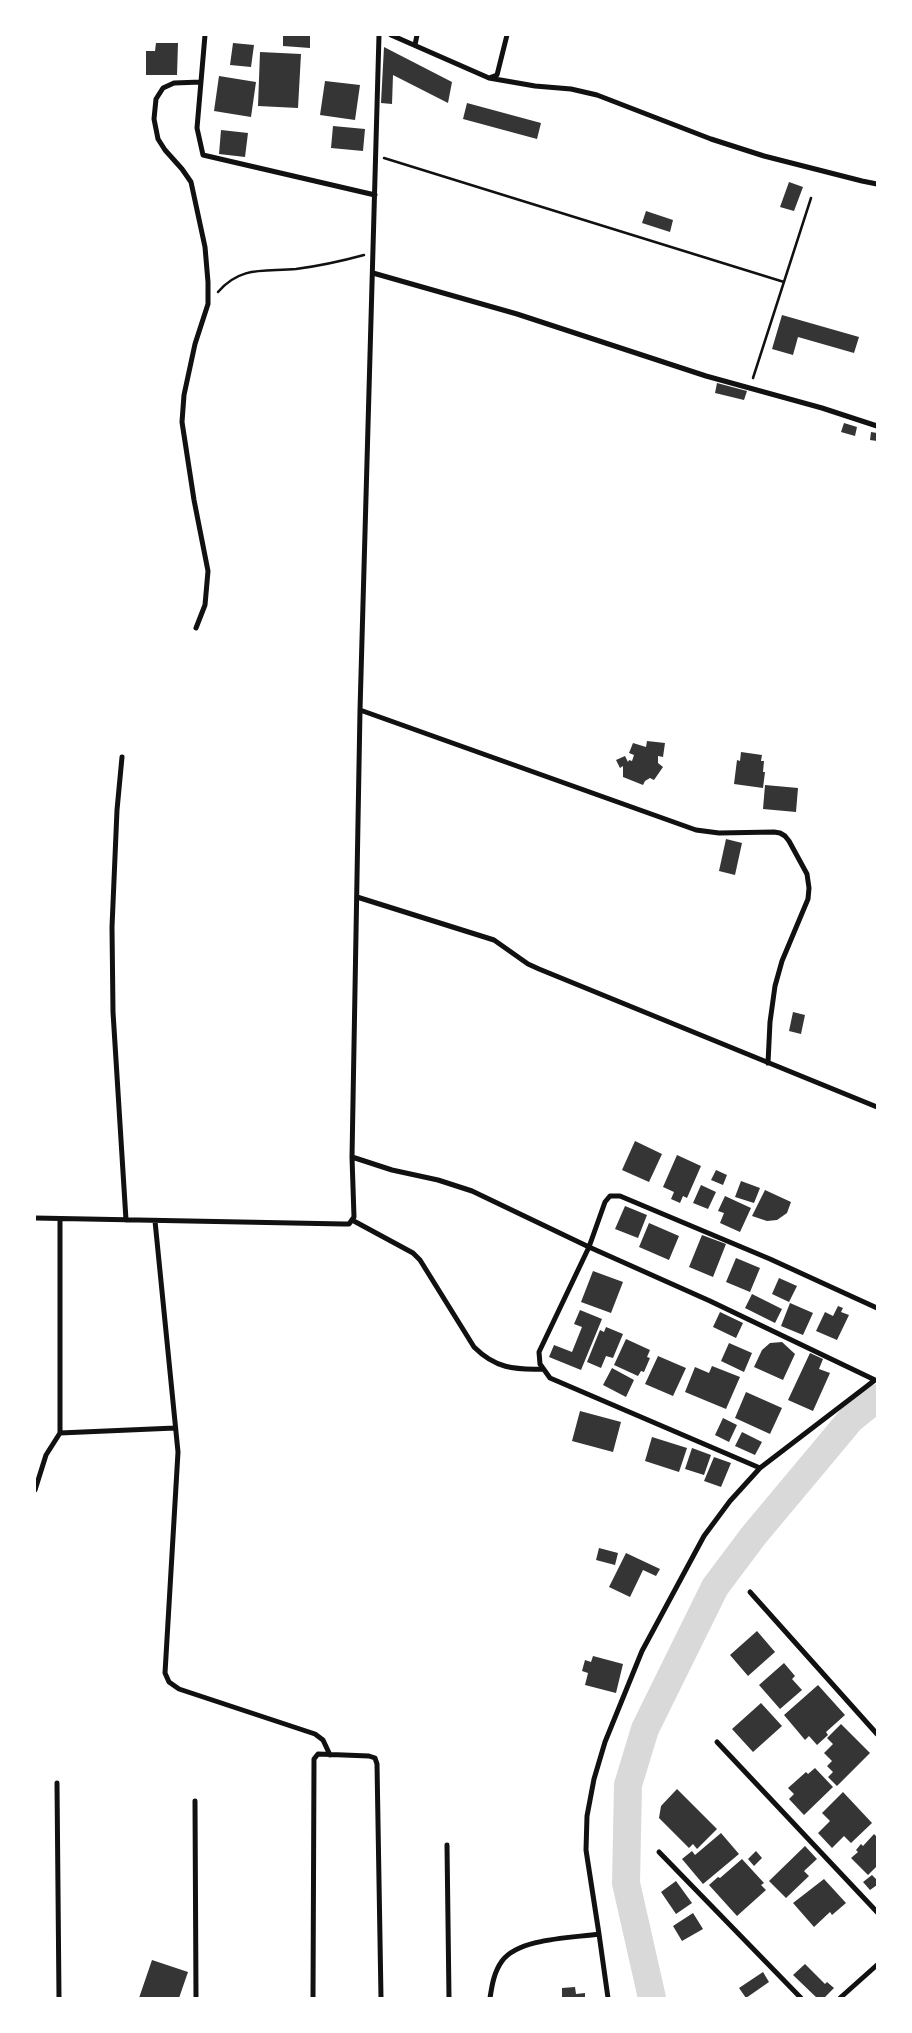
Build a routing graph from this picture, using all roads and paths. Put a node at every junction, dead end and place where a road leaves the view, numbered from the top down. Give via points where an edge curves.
1 (205, 35) edge
2 (379, 35) edge
3 (391, 35) edge
4 (418, 35) edge
5 (507, 35) edge
6 (415, 45) junction
7 (489, 78) junction
8 (201, 82) junction
9 (376, 155) junction
10 (877, 184) edge
11 (375, 195) junction
12 (811, 198) dead end
13 (374, 252) junction
14 (373, 273) junction
15 (784, 282) junction
16 (208, 304) junction
17 (750, 387) junction
18 (877, 426) edge
19 (196, 628) dead end
20 (360, 710) junction
21 (122, 757) dead end
22 (357, 897) junction
23 (768, 1063) junction
24 (877, 1107) edge
25 (352, 1157) junction
26 (35, 1218) edge
27 (60, 1219) junction
28 (126, 1220) junction
29 (352, 1220) junction
30 (155, 1221) junction
31 (589, 1247) junction
32 (877, 1308) edge
33 (543, 1369) junction
34 (876, 1380) edge
35 (175, 1428) junction
36 (60, 1434) junction
37 (760, 1468) junction
38 (35, 1490) edge
39 (750, 1592) dead end
40 (877, 1734) edge
41 (717, 1742) dead end
42 (330, 1755) junction
43 (57, 1783) dead end
44 (195, 1801) dead end
45 (447, 1845) dead end
46 (659, 1852) dead end
47 (877, 1912) edge
48 (599, 1934) junction
49 (877, 1965) edge
50 (59, 1998) edge
51 (196, 1998) edge
52 (313, 1998) edge
53 (382, 1998) edge
54 (449, 1998) edge
55 (490, 1998) edge
56 (608, 1998) edge
57 (801, 1998) edge
58 (840, 1998) edge

1 - 8 street
2 - 9 street
3 - 6 street
4 - 6 street
5 - 7 street via 497,75
6 - 7 street
7 - 10 street via 597,95 712,140
8 - 11 street via 197,128 203,155
8 - 16 street via 174,83 163,88 156,99 154,119 158,140 191,182 205,247
9 - 11 street
9 - 15 path
11 - 13 street
12 - 15 path
13 - 14 street
13 - 16 path via 295,269 254,271 227,282
14 - 17 street
14 - 20 street
15 - 17 path
16 - 19 street via 184,395 184,443 208,571 205,605
17 - 18 street
20 - 22 street
20 - 23 street via 696,830 774,832 786,836 805,869 809,893 778,974 771,1013
21 - 28 street via 112,927
22 - 23 street via 494,940 528,964
22 - 25 street
23 - 24 street
25 - 29 street
25 - 31 street via 472,1191
26 - 27 street
27 - 28 street
27 - 36 street
28 - 30 street
29 - 30 street via 349,1224
29 - 33 street via 420,1260 482,1355 508,1368
30 - 35 street
31 - 32 street via 606,1202 610,1196 620,1196
31 - 33 street via 540,1352
31 - 34 street via 710,1300
33 - 37 street via 550,1378
34 - 37 street
35 - 36 street
35 - 42 street via 177,1488 165,1666 169,1682 179,1689 315,1734 323,1740
36 - 38 street via 46,1455
37 - 48 street via 704,1536 642,1651 606,1742 590,1797 586,1841
39 - 40 street
41 - 47 street
42 - 52 street via 318,1754 314,1759
42 - 53 street via 369,1756 375,1758 377,1764
43 - 50 street
44 - 51 street
45 - 54 street
46 - 57 street
48 - 55 street via 532,1943 516,1949 503,1960 495,1973
48 - 56 street
49 - 58 street

